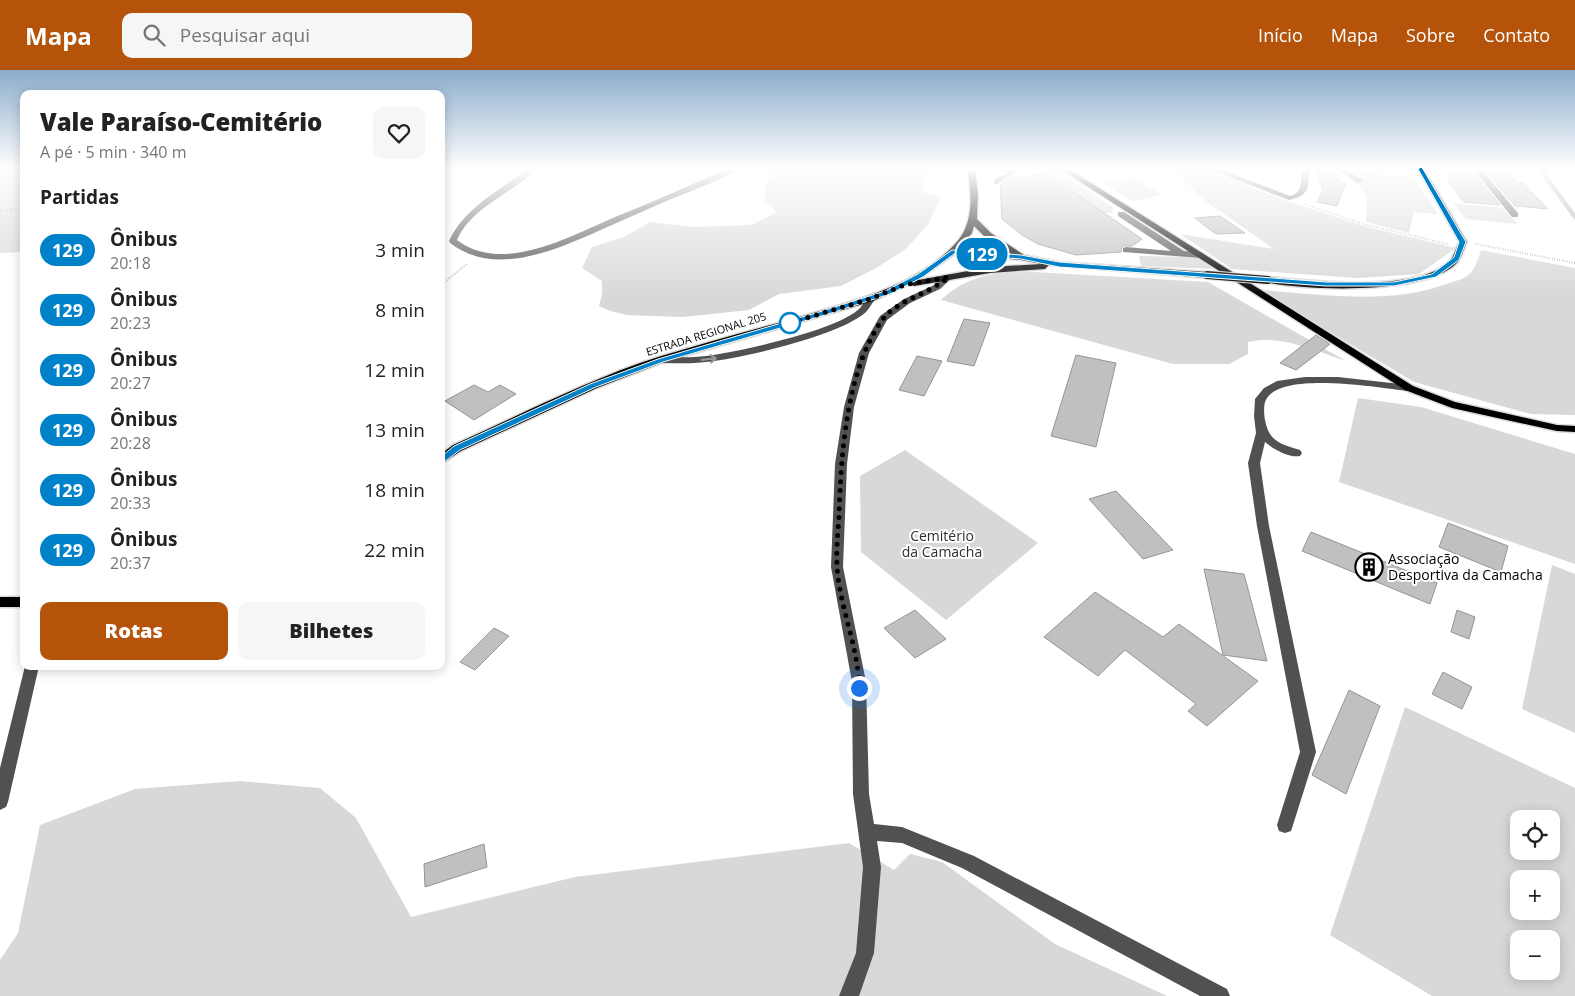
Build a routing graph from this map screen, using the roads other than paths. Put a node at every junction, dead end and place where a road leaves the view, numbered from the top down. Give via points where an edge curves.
1 (475, 212) edge
2 (631, 212) edge
3 (973, 212) edge
4 (1446, 212) edge
5 (1513, 212) edge
6 (1121, 213) joint
7 (1515, 215) dead end
8 (973, 220) junction
9 (1126, 250) dead end
10 (952, 252) junction
11 (1182, 254) junction
12 (1201, 255) junction
13 (1021, 257) junction
14 (1059, 264) junction
15 (1005, 268) junction
16 (990, 270) junction
17 (949, 277) junction
18 (904, 285) junction
19 (870, 299) junction
20 (660, 360) junction
21 (1409, 388) junction
22 (1575, 429) edge
23 (1262, 433) junction
24 (1296, 453) dead end
25 (445, 457) edge
26 (0, 602) edge
27 (20, 602) edge
28 (31, 670) edge
29 (0, 802) edge
30 (1285, 825) dead end
31 (868, 832) junction
32 (849, 996) edge
33 (1220, 996) edge

1 - 2 street via 460,226 453,241 478,254 501,256 524,254 551,246
3 - 8 main road, ESTRADA REGIONAL 205
4 - 14 main road, bridge via 1463,242 1457,258 1434,276 1394,284 1268,280
5 - 7 street
6 - 11 street
6 - 12 main road
8 - 10 main road, ESTRADA REGIONAL 205 via 967,235
8 - 13 main road via 988,236
9 - 11 street
10 - 13 main road
10 - 16 main road
10 - 18 main road, ESTRADA REGIONAL 205
11 - 12 street
12 - 21 main road
13 - 14 main road
13 - 15 main road
14 - 15 main road
15 - 16 main road
16 - 17 main road
17 - 18 main road
17 - 31 street via 883,318 864,353 849,407 842,454 837,566 859,682 862,794
18 - 19 main road, ESTRADA REGIONAL 205
19 - 20 main road, ESTRADA REGIONAL 205
20 -> 19 street via 707,359 787,340 836,325 864,309
20 - 25 main road, ESTRADA REGIONAL 205 via 593,386 457,448
21 - 22 main road via 1452,405
21 - 23 street via 1338,380 1282,383 1268,390 1260,399
23 - 24 street via 1276,446
23 - 30 street via 1254,463 1263,526 1308,752
26 - 27 main road
28 - 29 street
31 - 32 street via 872,867 865,952
31 - 33 street via 902,835 936,847

